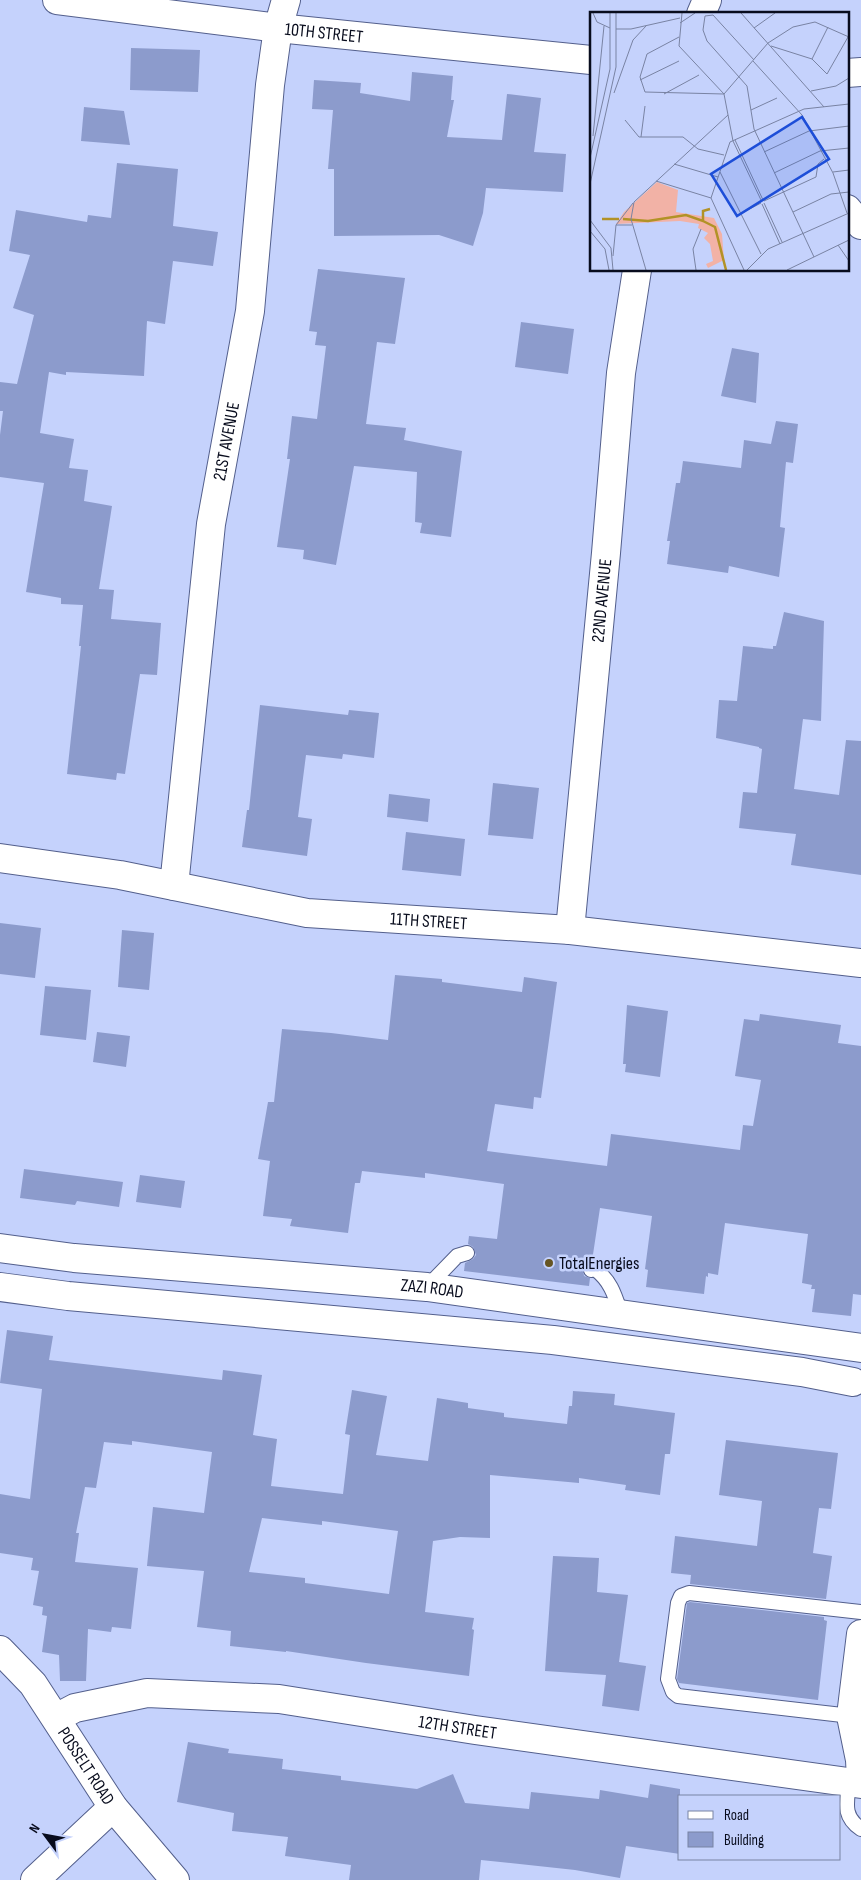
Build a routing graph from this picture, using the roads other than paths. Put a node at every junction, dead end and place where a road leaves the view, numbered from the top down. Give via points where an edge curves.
1 (57, 0) edge
2 (286, 0) edge
3 (707, 0) edge
4 (701, 12) edge
5 (278, 28) junction
6 (590, 60) edge
7 (861, 72) edge
8 (848, 73) edge
9 (848, 210) edge
10 (861, 225) edge
11 (637, 271) edge
12 (0, 858) edge
13 (174, 886) junction
14 (570, 930) junction
15 (861, 963) edge
16 (0, 1248) edge
17 (467, 1253) dead end
18 (591, 1270) dead end
19 (0, 1287) edge
20 (427, 1287) junction
21 (621, 1314) junction
22 (861, 1348) edge
23 (861, 1354) edge
24 (857, 1391) edge
25 (861, 1612) edge
26 (861, 1634) edge
27 (0, 1650) edge
28 (851, 1716) junction
29 (56, 1718) junction
30 (857, 1782) edge
31 (112, 1807) junction
32 (861, 1829) edge
33 (35, 1880) edge
34 (174, 1880) edge

1 - 5 street, 10TH STREET
2 - 5 street, 21ST AVENUE
3 - 4 street
5 - 6 street, 10TH STREET
5 - 13 street, 21ST AVENUE via 250,311 211,524
7 - 8 street
9 - 10 street
11 - 14 street, 22ND AVENUE via 621,373
12 - 13 street, 11TH STREET
13 - 14 street, 11TH STREET via 307,913
14 - 15 street, 11TH STREET
16 - 20 street, ZAZI ROAD via 74,1258
17 - 20 lane via 451,1261
18 - 21 lane via 595,1269 608,1281
19 - 24 street via 553,1340 802,1372
20 - 21 street, ZAZI ROAD
21 - 22 street, ZAZI ROAD
23 - 24 street via 853,1371
25 - 28 lane via 689,1593 681,1596 678,1603 668,1678 673,1692 684,1697
26 - 28 street
27 - 29 street, POSSELT ROAD via 33,1684
28 - 30 street via 860,1760
29 - 30 street, 12TH STREET via 75,1708 148,1693 279,1699 475,1730
29 - 31 street, POSSELT ROAD
30 - 32 lane via 846,1809
31 - 33 street
31 - 34 street, POSSELT ROAD

